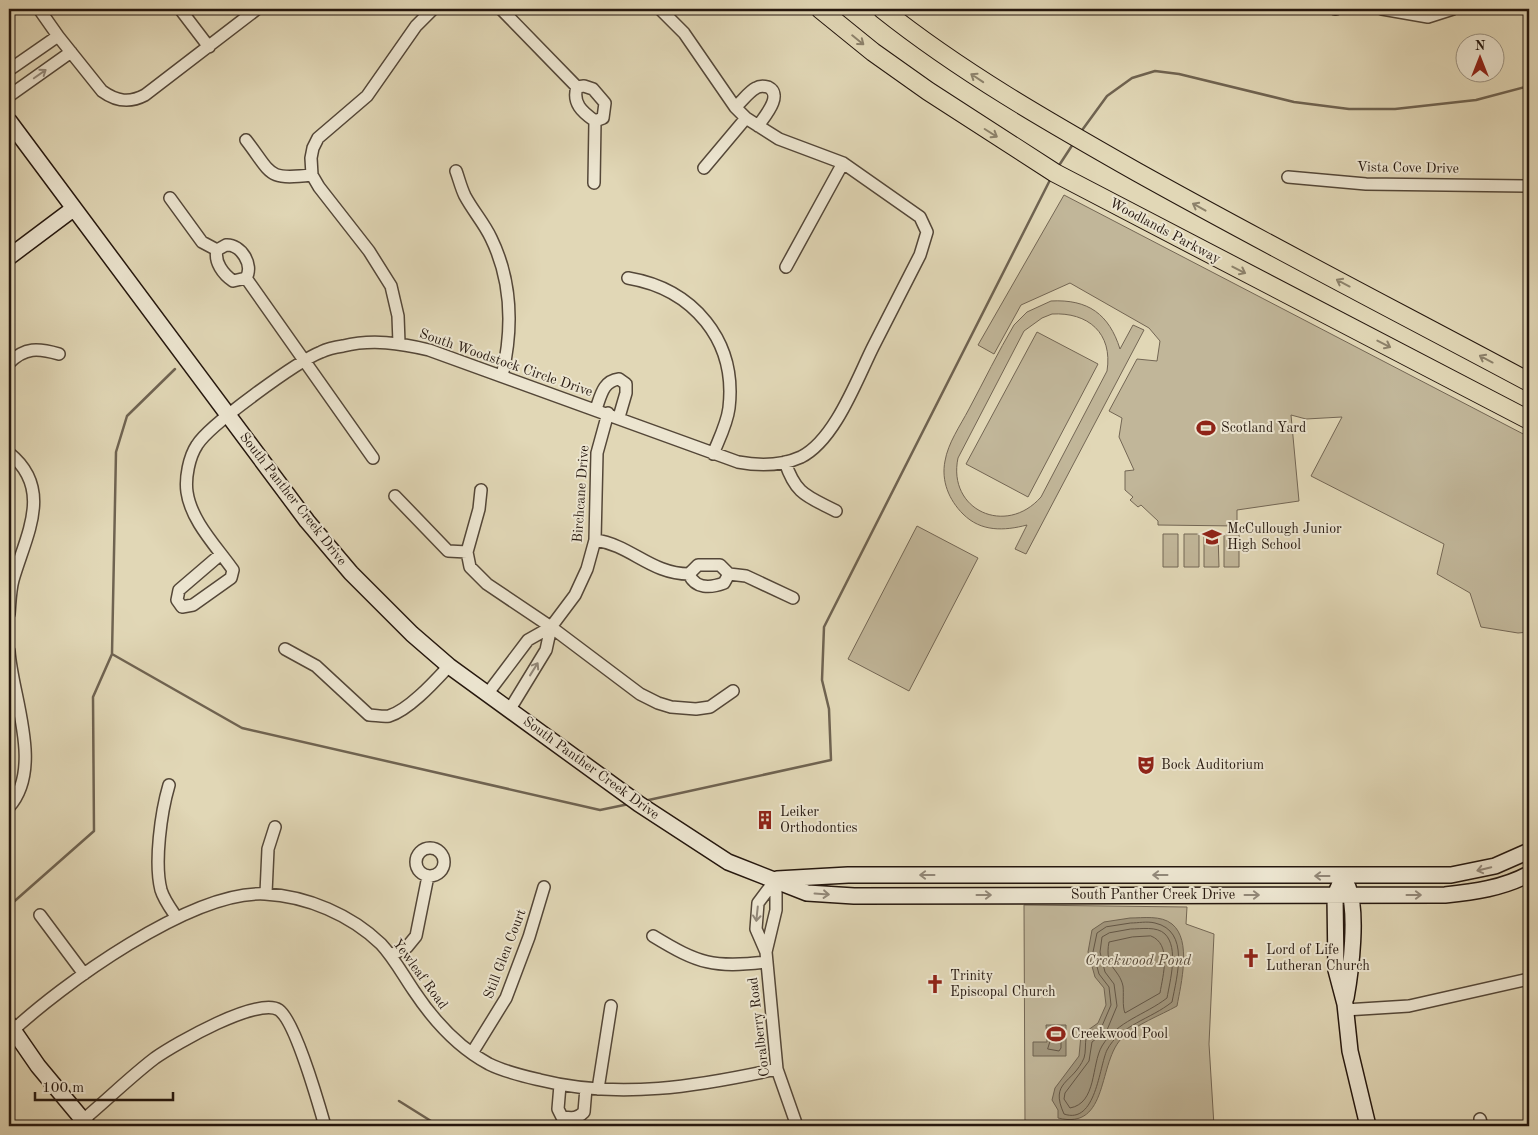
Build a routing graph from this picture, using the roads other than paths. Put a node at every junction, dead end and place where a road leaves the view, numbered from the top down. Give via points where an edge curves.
1 (40, 9) edge
2 (180, 9) edge
3 (257, 9) edge
4 (433, 9) edge
5 (501, 9) edge
6 (660, 9) edge
7 (820, 9) edge
8 (882, 9) edge
9 (1382, 9) edge
10 (1453, 9) edge
11 (58, 36) junction
12 (208, 47) junction
13 (71, 52) junction
14 (9, 70) edge
15 (577, 87) junction
16 (9, 96) edge
17 (735, 108) junction
18 (746, 118) junction
19 (595, 120) junction
20 (9, 122) edge
21 (758, 126) junction
22 (246, 140) dead end
23 (843, 163) junction
24 (704, 168) dead end
25 (456, 171) dead end
26 (312, 175) junction
27 (1288, 177) dead end
28 (594, 183) dead end
29 (1529, 186) edge
30 (170, 198) dead end
31 (73, 209) junction
32 (217, 250) junction
33 (9, 257) edge
34 (786, 266) dead end
35 (246, 278) junction
36 (628, 278) dead end
37 (399, 343) junction
38 (59, 354) dead end
39 (305, 361) junction
40 (9, 364) edge
41 (502, 376) junction
42 (1529, 382) edge
43 (596, 409) junction
44 (228, 414) junction
45 (613, 415) junction
46 (1529, 420) edge
47 (9, 453) edge
48 (712, 454) junction
49 (373, 458) dead end
50 (785, 462) junction
51 (481, 490) dead end
52 (395, 496) dead end
53 (836, 511) dead end
54 (595, 540) junction
55 (467, 552) junction
56 (221, 554) junction
57 (689, 574) junction
58 (729, 574) junction
59 (11, 581) edge
60 (793, 598) dead end
61 (9, 614) edge
62 (551, 627) junction
63 (285, 649) dead end
64 (9, 651) edge
65 (449, 666) junction
66 (733, 692) dead end
67 (488, 693) junction
68 (510, 709) junction
69 (14, 711) edge
70 (169, 785) dead end
71 (9, 807) edge
72 (275, 827) dead end
73 (1529, 851) edge
74 (1529, 874) edge
75 (428, 876) dead end
76 (1344, 876) junction
77 (776, 879) junction
78 (544, 887) dead end
79 (266, 894) junction
80 (1335, 895) junction
81 (1351, 895) junction
82 (40, 915) dead end
83 (177, 918) junction
84 (653, 936) dead end
85 (391, 955) junction
86 (766, 957) junction
87 (84, 974) junction
88 (1529, 979) edge
89 (611, 1006) dead end
90 (1345, 1007) junction
91 (10, 1029) edge
92 (472, 1054) junction
93 (777, 1069) junction
94 (560, 1085) junction
95 (592, 1088) junction
96 (85, 1123) edge
97 (325, 1126) edge
98 (797, 1126) edge
99 (1368, 1126) edge

1 - 11 street
2 - 12 street
3 - 12 street
4 - 26 street via 416,26 367,96 318,138 311,158
5 - 15 street
6 - 17 street via 684,33
7 -> 46 main road, Woodlands Parkway via 928,91 1072,182
42 -> 8 main road via 1224,221 1063,131 982,81
9 - 10 street via 1428,17
11 - 13 street
11 - 14 street
12 - 13 street via 145,94 135,100 123,101 102,91
16 -> 13 street
15 - 19 street via 577,103 583,113
15 - 19 street via 592,89 605,103 603,118
17 - 18 street
17 - 21 street via 753,89 760,86 768,88 774,100
18 - 21 street
18 - 24 street
19 - 28 street
20 - 31 street, South Panther Creek Drive
21 - 23 street via 779,139
22 - 26 street via 273,175 284,178
23 - 34 street
23 - 50 street, South Woodstock Circle Drive via 920,217 927,232 920,255 838,418 812,449
25 - 41 street via 465,195 491,238 509,296 511,318
26 - 37 street via 391,286 397,308
27 - 29 street, Vista Cove Drive via 1366,184
30 - 32 street via 202,242
31 - 33 street
31 - 44 street, South Panther Creek Drive
32 - 35 street via 219,265 228,277 233,281
32 - 35 street via 226,245 238,248 250,268
35 - 39 street
36 - 48 street via 654,284 685,300 717,337 725,358 729,407
37 - 39 street, South Woodstock Circle Drive via 343,346 320,352
37 - 41 street, South Woodstock Circle Drive
38 - 40 street via 30,349 19,353
39 - 44 street, South Woodstock Circle Drive
39 - 49 street
41 - 43 street, South Woodstock Circle Drive
43 - 45 street, South Woodstock Circle Drive
43 - 45 street, Birchcane Drive via 606,384 619,379 626,384 626,393
44 - 56 street, South Woodstock Circle Drive via 208,430 197,445 191,458 187,490 198,520
44 - 65 street, South Panther Creek Drive via 338,560
45 - 48 street, South Woodstock Circle Drive
45 - 54 street, Birchcane Drive via 597,453
47 - 59 street via 26,470 32,480 34,494 27,540
48 - 50 street, South Woodstock Circle Drive via 750,464
50 - 53 street via 795,486
51 - 55 street
52 - 55 street via 448,551
54 - 57 street via 626,550 667,572
54 - 62 street, Birchcane Drive via 575,595
55 - 62 street via 470,567 487,584
56 - 56 street, South Woodstock Circle Drive via 180,590 177,600 182,607 193,605 231,578 233,570
57 - 58 street via 698,565 711,564 720,565
57 - 58 street via 704,587 724,583
58 - 60 street via 746,576
59 - 61 street
62 - 66 street via 640,694 664,705 684,710 710,707
62 - 67 street, Birchcane Drive via 528,640
68 -> 62 street, Birchcane Drive via 546,650
63 - 65 street via 316,666 369,715 389,716 403,708
64 - 69 street
65 - 67 street, South Panther Creek Drive
67 - 68 street, South Panther Creek Drive
68 - 77 street, South Panther Creek Drive via 635,801 728,862
69 - 71 street via 24,752 22,783
70 - 83 street via 162,807 160,877 161,891
72 - 79 street via 268,849
73 -> 76 street, South Panther Creek Drive via 1495,866 1451,875
81 -> 74 street, South Panther Creek Drive via 1475,892 1503,886
75 - 85 street via 416,936 406,947
76 -> 77 street, South Panther Creek Drive via 810,875
76 - 80 street
76 - 81 street
77 -> 80 street, South Panther Creek Drive via 807,893 854,896
77 - 86 street, Coralberry Road via 776,910
77 -> 86 street, Coralberry Road via 758,903 756,929
78 - 92 street, Still Glen Court via 506,998
79 - 83 street, Yewleaf Road via 230,898
79 - 85 street, Yewleaf Road via 328,909 362,929
80 - 81 street, South Panther Creek Drive
80 - 90 street via 1336,970
81 - 90 street via 1351,954
82 - 87 street
83 - 87 street, Yewleaf Road
84 - 86 street via 708,964 734,966
85 - 92 street, Yewleaf Road via 435,1021
86 - 93 street, Coralberry Road
87 - 91 street, Yewleaf Road
88 - 90 street via 1409,1006
89 - 95 street
90 - 99 street via 1350,1051
91 - 96 street
92 - 94 street, Yewleaf Road via 505,1071
93 - 95 street, Yewleaf Road via 676,1088
93 - 98 street, Coralberry Road
94 - 95 street, Yewleaf Road
94 - 95 street via 558,1109 562,1117 572,1118 580,1117 584,1112
96 - 97 street via 155,1059 182,1042 249,1010 266,1006 280,1010 292,1027

